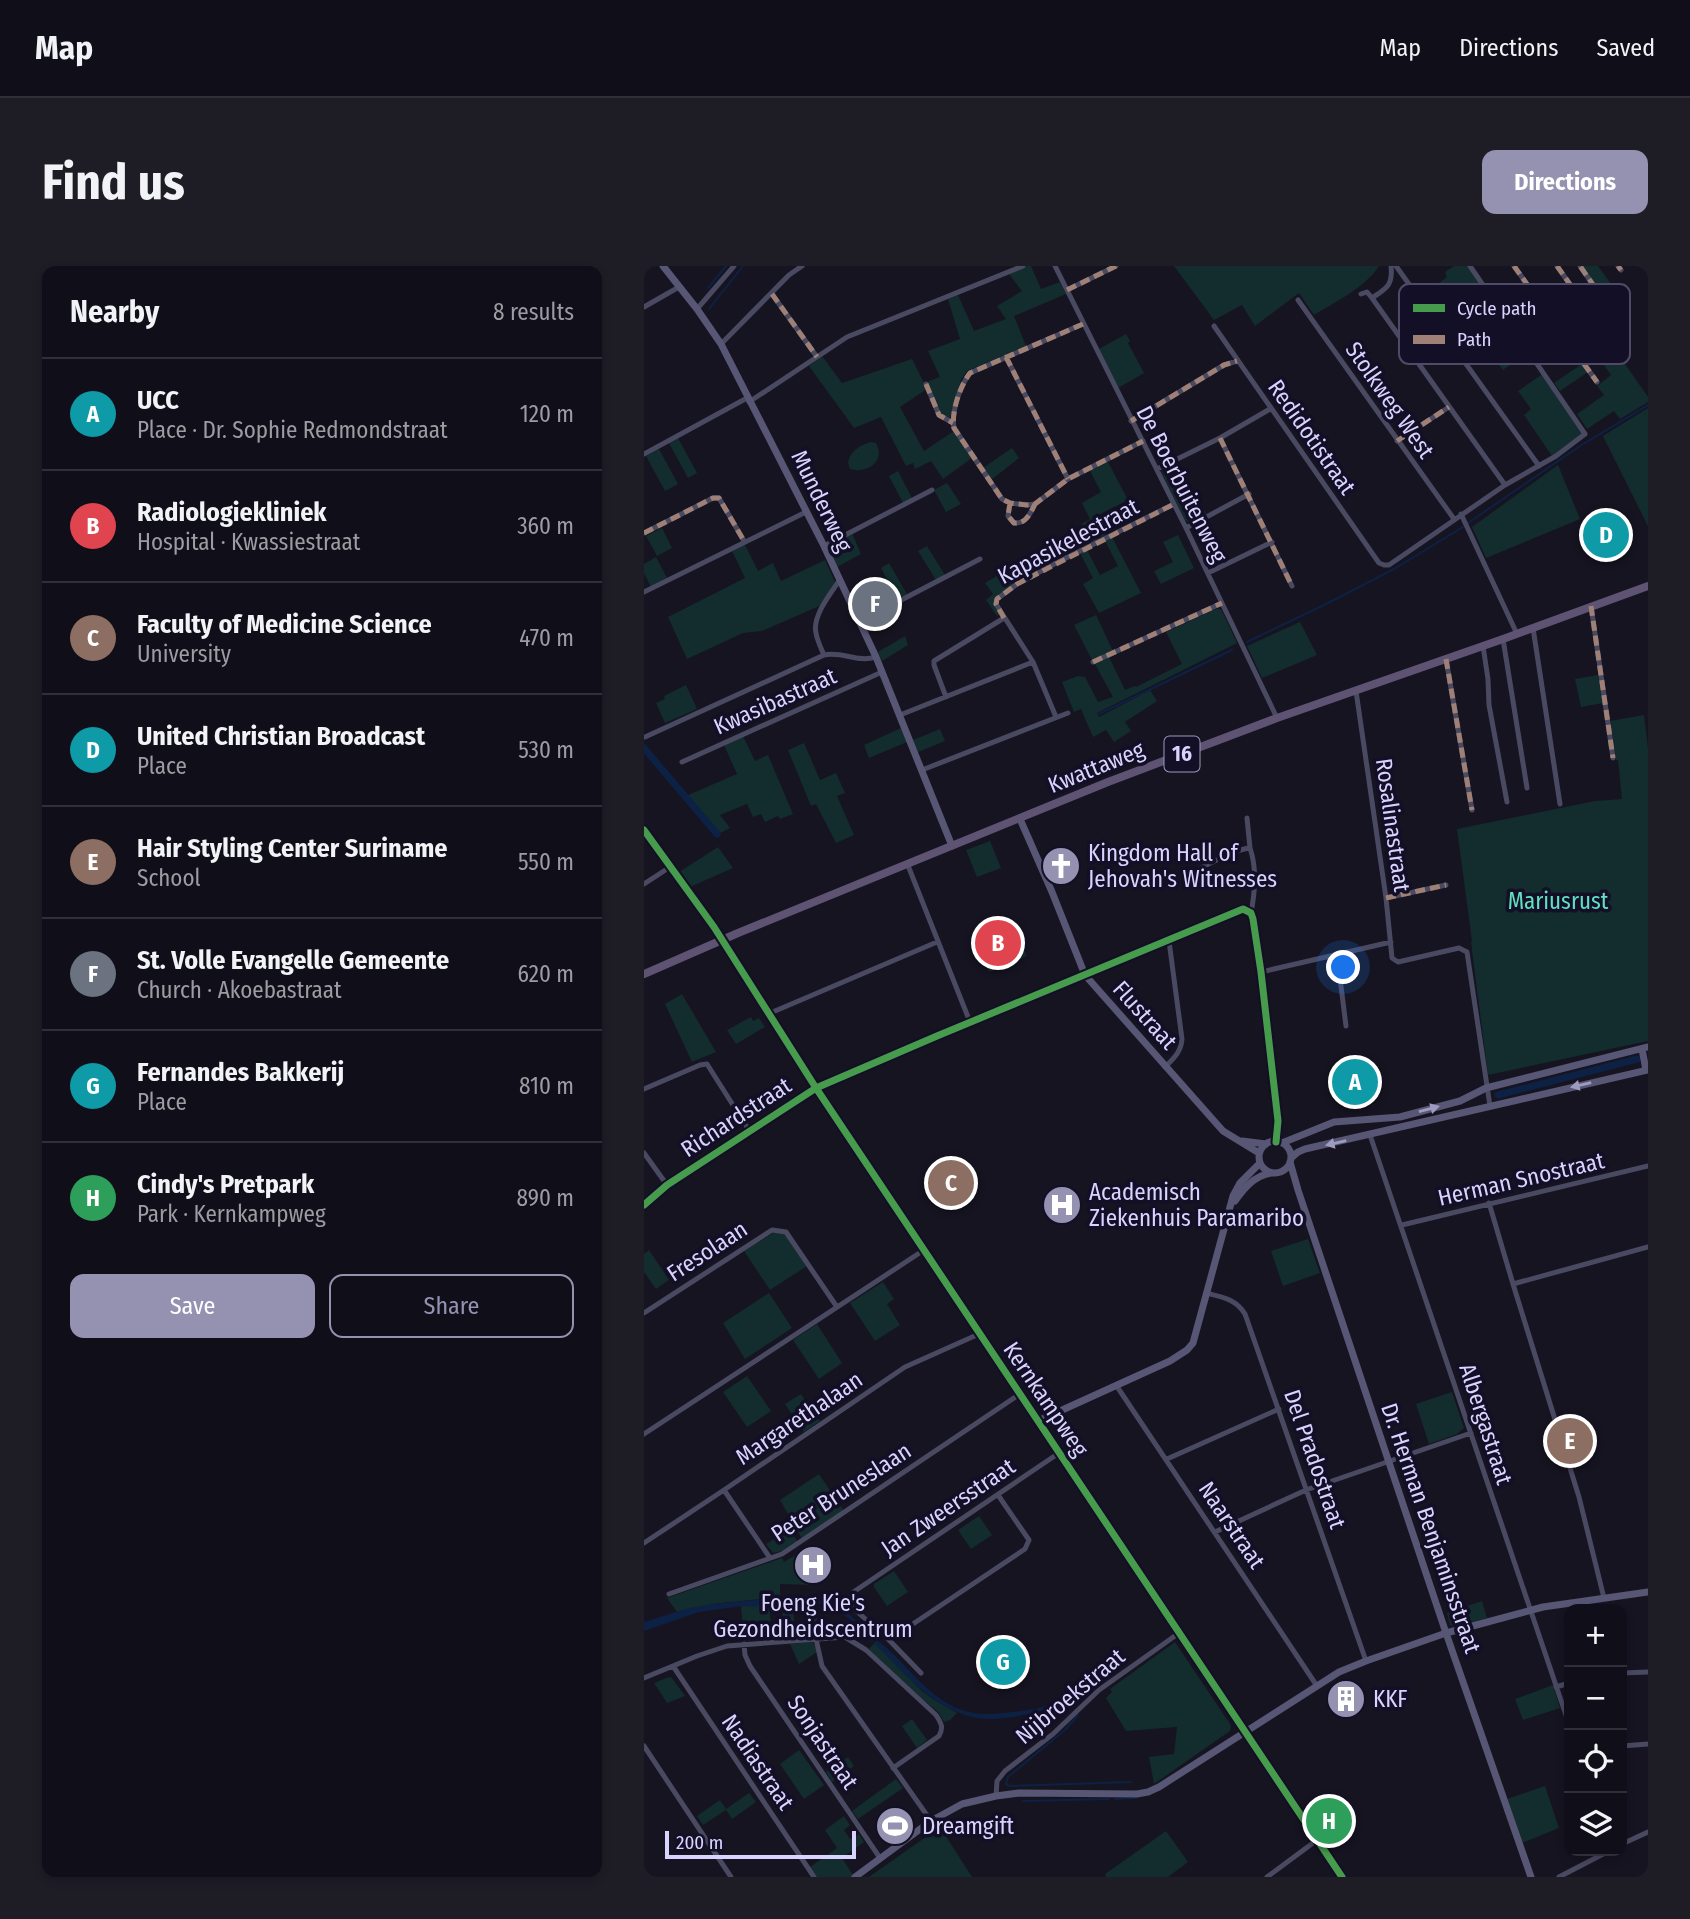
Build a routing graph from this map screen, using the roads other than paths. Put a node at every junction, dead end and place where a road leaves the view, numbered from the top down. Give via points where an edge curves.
1 (663, 266) edge
2 (734, 266) edge
3 (802, 266) edge
4 (1023, 266) edge
5 (1055, 266) edge
6 (1116, 266) edge
7 (1393, 266) edge
8 (1470, 266) edge
9 (1514, 266) edge
10 (1557, 266) edge
11 (1580, 266) edge
12 (1406, 284) edge
13 (1482, 284) edge
14 (1527, 284) edge
15 (1570, 284) edge
16 (1593, 284) edge
17 (680, 287) junction
18 (1067, 290) junction
19 (772, 293) junction
20 (1361, 294) dead end
21 (1372, 298) junction
22 (1298, 300) dead end
23 (644, 307) edge
24 (697, 309) junction
25 (1083, 324) junction
26 (1214, 326) dead end
27 (1399, 336) edge
28 (720, 344) junction
29 (817, 356) junction
30 (1006, 357) junction
31 (1237, 361) junction
32 (1419, 364) edge
33 (1465, 364) edge
34 (1538, 364) edge
35 (1584, 364) edge
36 (1597, 383) dead end
37 (926, 384) dead end
38 (748, 400) junction
39 (1449, 407) junction
40 (1270, 409) junction
41 (1131, 421) junction
42 (953, 424) junction
43 (1220, 438) junction
44 (1397, 441) junction
45 (1143, 442) junction
46 (644, 454) edge
47 (1539, 466) junction
48 (1157, 468) junction
49 (1068, 479) junction
50 (1505, 485) junction
51 (932, 490) dead end
52 (1249, 494) junction
53 (1010, 503) junction
54 (1035, 504) junction
55 (1174, 504) junction
56 (806, 512) junction
57 (1461, 514) junction
58 (1454, 519) junction
59 (1186, 528) junction
60 (644, 533) edge
61 (744, 541) junction
62 (1272, 542) junction
63 (824, 546) junction
64 (980, 559) dead end
65 (1208, 573) junction
66 (839, 581) junction
67 (1292, 586) dead end
68 (1648, 586) edge
69 (644, 592) edge
70 (1222, 603) junction
71 (1591, 606) junction
72 (1004, 618) junction
73 (859, 622) junction
74 (1533, 628) junction
75 (1517, 634) junction
76 (1503, 639) junction
77 (1483, 646) junction
78 (824, 655) junction
79 (876, 657) junction
80 (1447, 659) junction
81 (1033, 662) junction
82 (1093, 662) dead end
83 (882, 672) junction
84 (1356, 691) junction
85 (946, 697) junction
86 (1068, 713) dead end
87 (900, 715) junction
88 (1056, 717) junction
89 (1277, 718) junction
90 (645, 737) edge
91 (1614, 758) dead end
92 (682, 762) dead end
93 (922, 770) junction
94 (1527, 788) dead end
95 (1507, 802) dead end
96 (1560, 804) dead end
97 (1472, 810) dead end
98 (1247, 818) dead end
99 (1020, 819) junction
100 (644, 830) edge
101 (952, 846) junction
102 (1250, 848) junction
103 (907, 863) junction
104 (670, 867) junction
105 (1195, 871) dead end
106 (644, 884) edge
107 (1446, 885) dead end
108 (1386, 898) junction
109 (1251, 913) junction
110 (722, 940) junction
111 (1169, 941) junction
112 (937, 942) junction
113 (1391, 942) junction
114 (1337, 954) junction
115 (1261, 972) junction
116 (644, 974) edge
117 (1085, 975) junction
118 (768, 1014) junction
119 (970, 1023) junction
120 (1346, 1026) dead end
121 (1645, 1048) edge
122 (1166, 1067) junction
123 (1647, 1070) edge
124 (816, 1088) junction
125 (1486, 1088) junction
126 (644, 1089) edge
127 (1490, 1106) junction
128 (750, 1132) junction
129 (1370, 1135) junction
130 (1238, 1141) junction
131 (1279, 1142) junction
132 (1266, 1144) junction
133 (644, 1153) edge
134 (1259, 1153) junction
135 (1291, 1160) junction
136 (1260, 1163) junction
137 (1648, 1166) edge
138 (1276, 1173) junction
139 (667, 1185) junction
140 (1298, 1191) junction
141 (1489, 1203) junction
142 (644, 1205) edge
143 (1229, 1211) junction
144 (1402, 1225) junction
145 (1648, 1247) edge
146 (924, 1250) junction
147 (1513, 1284) junction
148 (1206, 1293) junction
149 (837, 1307) junction
150 (644, 1313) edge
151 (979, 1334) junction
152 (1116, 1385) junction
153 (1020, 1394) junction
154 (1279, 1409) junction
155 (1038, 1421) junction
156 (1471, 1433) junction
157 (644, 1434) edge
158 (1059, 1453) junction
159 (1167, 1459) junction
160 (1388, 1462) junction
161 (724, 1490) junction
162 (1306, 1490) junction
163 (999, 1495) junction
164 (1215, 1532) junction
165 (644, 1543) edge
166 (771, 1558) junction
167 (1648, 1592) edge
168 (668, 1594) dead end
169 (1604, 1598) junction
170 (1530, 1611) junction
171 (1179, 1633) junction
172 (1446, 1633) junction
173 (816, 1639) junction
174 (889, 1640) junction
175 (744, 1644) junction
176 (1366, 1661) junction
177 (673, 1666) junction
178 (921, 1672) dead end
179 (1648, 1672) edge
180 (1627, 1674) edge
181 (644, 1678) edge
182 (1564, 1685) edge
183 (1317, 1686) junction
184 (1556, 1687) junction
185 (1564, 1710) edge
186 (1245, 1731) junction
187 (1648, 1744) edge
188 (644, 1746) edge
189 (1627, 1746) edge
190 (893, 1768) junction
191 (996, 1796) junction
192 (931, 1821) junction
193 (1648, 1832) edge
194 (1317, 1840) junction
195 (1627, 1842) edge
196 (1599, 1856) edge
197 (880, 1858) junction
198 (644, 1872) edge
199 (647, 1877) edge
200 (731, 1877) edge
201 (814, 1877) edge
202 (855, 1877) edge
203 (1267, 1877) edge
204 (1342, 1877) edge
205 (1531, 1877) edge
206 (1559, 1877) edge

1 - 17 street, Munderweg
2 - 24 street
3 - 19 street
4 - 29 street via 847,337
5 - 18 street, De Boerbuitenweg
6 - 18 street
7 - 12 street
7 - 21 street via 1387,288
8 - 13 street
9 - 14 street
10 - 15 street
11 - 16 street
17 - 23 street
17 - 24 street, Munderweg
18 - 25 street, De Boerbuitenweg
19 - 28 street
19 - 29 street
20 - 21 street via 1367,292
21 - 27 street
22 - 44 street, Stolkweg West
24 - 28 street, Munderweg
25 - 30 street
25 - 41 street, De Boerbuitenweg
26 - 31 street, Redidotistraat
28 - 38 street, Munderweg
29 - 38 street
30 - 42 street via 970,373
30 - 49 street
31 - 40 street, Redidotistraat
31 - 41 street
32 - 39 street
33 - 47 street
34 - 47 street via 1585,432
35 - 36 street
37 - 42 street via 939,415
38 - 46 street
38 - 56 street, Munderweg
39 - 44 street
39 - 50 street
40 - 43 street
40 - 58 street, Redidotistraat via 1380,563 1389,565
41 - 45 street, De Boerbuitenweg
42 - 53 street via 1002,499
43 - 48 street
43 - 52 street
44 - 58 street, Stolkweg West
45 - 48 street, De Boerbuitenweg
45 - 49 street
47 - 50 street
48 - 55 street, De Boerbuitenweg
49 - 54 street
50 - 57 street
51 - 63 street
52 - 59 street
52 - 62 street
53 - 54 street
53 - 54 street via 1008,516 1014,523 1027,519
55 - 59 street, De Boerbuitenweg
55 - 72 street, Kapasikelestraat via 1008,590 996,604
56 - 61 street
56 - 63 street, Munderweg
57 - 58 street
57 - 75 street
59 - 65 street, De Boerbuitenweg
60 - 61 street via 719,498
61 - 69 street
62 - 65 street
62 - 67 street
63 - 66 street, Munderweg
64 - 73 street
65 - 70 street, De Boerbuitenweg
66 - 73 street, Munderweg
66 - 78 street via 816,621
68 - 71 main road, Kwattaweg / 16
70 - 82 street
70 - 89 street, De Boerbuitenweg
71 - 74 main road, Kwattaweg / 16
71 - 91 street
72 - 81 street
72 - 85 street via 934,661
73 - 79 street, Munderweg
74 - 75 main road, Kwattaweg / 16
74 - 96 street
75 - 76 main road, Kwattaweg / 16
76 - 77 main road, Kwattaweg / 16
76 - 94 street
77 - 80 main road, Kwattaweg / 16
77 - 95 street
78 - 79 street
78 - 90 street
79 - 83 street, Munderweg
80 - 84 main road, Kwattaweg / 16
80 - 97 street
81 - 85 street
81 - 88 street
83 - 87 street, Munderweg
83 - 92 street, Kwasibastraat
84 - 89 main road, Kwattaweg / 16
84 - 108 street, Rosalinastraat
85 - 87 street
86 - 88 street
87 - 93 street, Munderweg
88 - 93 street
89 - 99 main road, Kwattaweg / 16
93 - 101 street, Munderweg
98 - 102 street
99 - 101 main road, Kwattaweg / 16
99 - 117 street, Flustraat
100 - 104 street, Kernkampweg
101 - 103 main road, Kwattaweg / 16
102 - 105 street
102 - 109 street
103 - 110 main road, Kwattaweg / 16
103 - 112 street
104 - 106 street
104 - 110 street, Kernkampweg
107 - 108 street
108 - 113 street, Rosalinastraat
109 - 111 street, Richardstraat via 1243,909
109 - 115 street
110 - 116 main road, Kwattaweg / 16
110 - 118 street, Kernkampweg
111 - 117 street, Richardstraat
111 - 122 street via 1182,1047
112 - 118 street
112 - 119 street
113 - 114 street
113 - 125 street, Rosalinastraat via 1392,958 1398,962 1459,948 1467,952
114 - 115 street
114 - 120 street
115 - 131 street
117 - 119 street, Richardstraat
117 - 122 street, Flustraat
118 - 124 street, Kernkampweg
119 - 124 street, Richardstraat
121 - 123 street
121 - 125 street
122 - 130 street, Flustraat via 1223,1131
123 -> 127 street
124 - 128 street, Richardstraat
124 - 146 street, Kernkampweg
125 - 127 street
131 -> 125 street via 1334,1122 1399,1117 1460,1101
126 - 128 street via 707,1064
127 - 129 street
128 - 139 street, Richardstraat
129 -> 135 street via 1300,1150
129 - 144 street, Albergastraat
130 - 132 street
130 - 134 street, Flustraat
131 - 132 street
131 - 135 street via 1288,1148
132 - 134 street
133 - 139 street
134 - 136 street
135 - 138 street via 1286,1169
135 - 140 street, Dr. Herman Benjaminsstraat
136 - 138 street via 1265,1171
136 - 143 street via 1240,1183
137 - 141 street, Herman Snostraat
138 - 140 street, Dr. Herman Benjaminsstraat via 1290,1179
138 - 143 street via 1251,1182
139 - 142 street, Richardstraat
140 - 160 street, Dr. Herman Benjaminsstraat
141 - 144 street, Herman Snostraat
141 - 147 street
143 - 148 street
144 - 156 street, Albergastraat
145 - 147 street
146 - 149 street
146 - 151 street, Kernkampweg
147 - 169 street via 1579,1497
148 - 152 street via 1188,1350
148 - 154 street, Del Pradostraat via 1240,1305
149 - 150 street, Fresolaan via 786,1232 772,1230
149 - 157 street
151 - 153 street, Kernkampweg
151 - 161 street, Margarethalaan via 905,1367
152 - 155 street
152 - 159 street, Naarstraat
153 - 155 street, Kernkampweg
153 - 166 street, Peter Bruneslaan via 809,1538
154 - 159 street
154 - 162 street, Del Pradostraat
155 - 158 street, Kernkampweg
156 - 160 street
156 - 170 street, Albergastraat
158 - 163 street, Jan Zweersstraat
158 - 171 street, Kernkampweg
159 - 164 street, Naarstraat
160 - 162 street
160 - 172 street, Dr. Herman Benjaminsstraat
161 - 165 street, Margarethalaan
161 - 166 street
162 - 164 street
162 - 176 street, Del Pradostraat
163 - 174 street via 1029,1540 1025,1549
163 - 174 street, Jan Zweersstraat via 850,1597 850,1605
164 - 183 street, Naarstraat
166 - 168 street, Peter Bruneslaan
167 - 169 street
169 - 170 street
170 - 172 street
170 - 184 street, Albergastraat
171 - 186 street, Kernkampweg
171 - 191 street, Nijbroekstraat via 1099,1690 1054,1734 1005,1771 997,1781
172 - 176 street
172 - 205 street, Dr. Herman Benjaminsstraat
173 - 175 street
173 - 190 street via 822,1666
173 - 190 street via 852,1640 942,1723 939,1736
174 - 178 street
175 - 177 street
175 - 197 street, Sonjastraat via 750,1666
176 - 183 street
177 - 181 street
177 - 201 street, Nadiastraat
179 - 180 street
182 - 184 street
183 - 186 street
184 - 185 street, Albergastraat
186 - 191 street via 1148,1792
186 - 194 street, Kernkampweg
187 - 189 street
188 - 200 street
190 - 192 street
191 - 192 street via 962,1804
192 - 197 street
193 - 195 street
194 - 203 street
194 - 204 street, Kernkampweg
196 - 206 street
197 - 202 street
198 - 199 street

